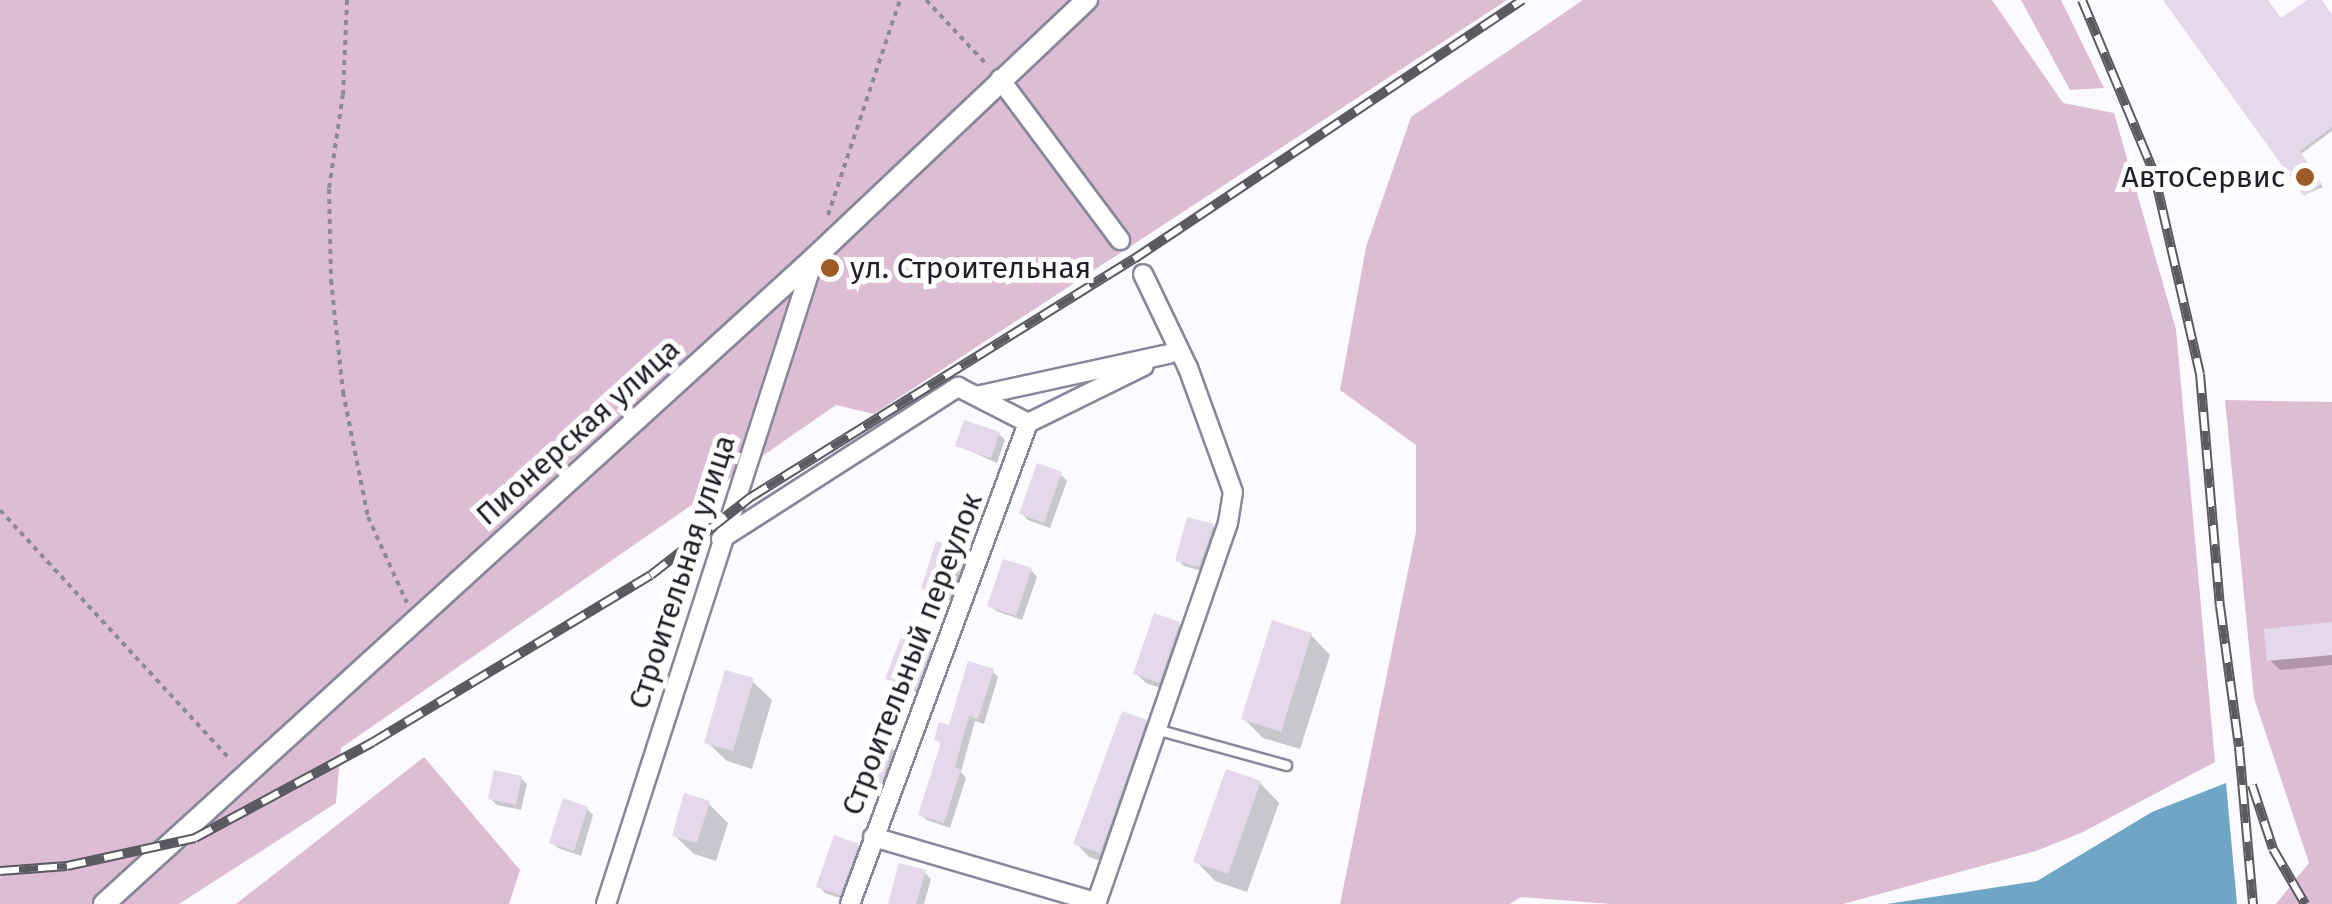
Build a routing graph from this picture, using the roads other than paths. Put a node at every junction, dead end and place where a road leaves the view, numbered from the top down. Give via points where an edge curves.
1 (1087, 0) edge
2 (1000, 78) junction
3 (1120, 240) dead end
4 (814, 258) junction
5 (1143, 274) dead end
6 (1174, 352) junction
7 (976, 396) junction
8 (1028, 424) junction
9 (721, 539) junction
10 (1156, 729) junction
11 (1286, 765) dead end
12 (873, 837) junction
13 (1096, 903) edge
14 (104, 904) edge
15 (606, 904) edge
16 (850, 904) edge

1 - 2 street, Пионерская улица
2 - 3 street
2 - 4 street, Пионерская улица
4 - 9 street, Строительная улица
4 - 14 street, Пионерская улица
5 - 6 street
6 - 7 street
6 - 8 street
6 - 10 street via 1233,492
7 - 8 street
7 - 9 street via 958,387
8 - 12 street, Строительный переулок
9 - 15 street, Строительная улица
10 - 11 lane
10 - 13 street
12 - 13 street
12 - 16 street, Строительный переулок

